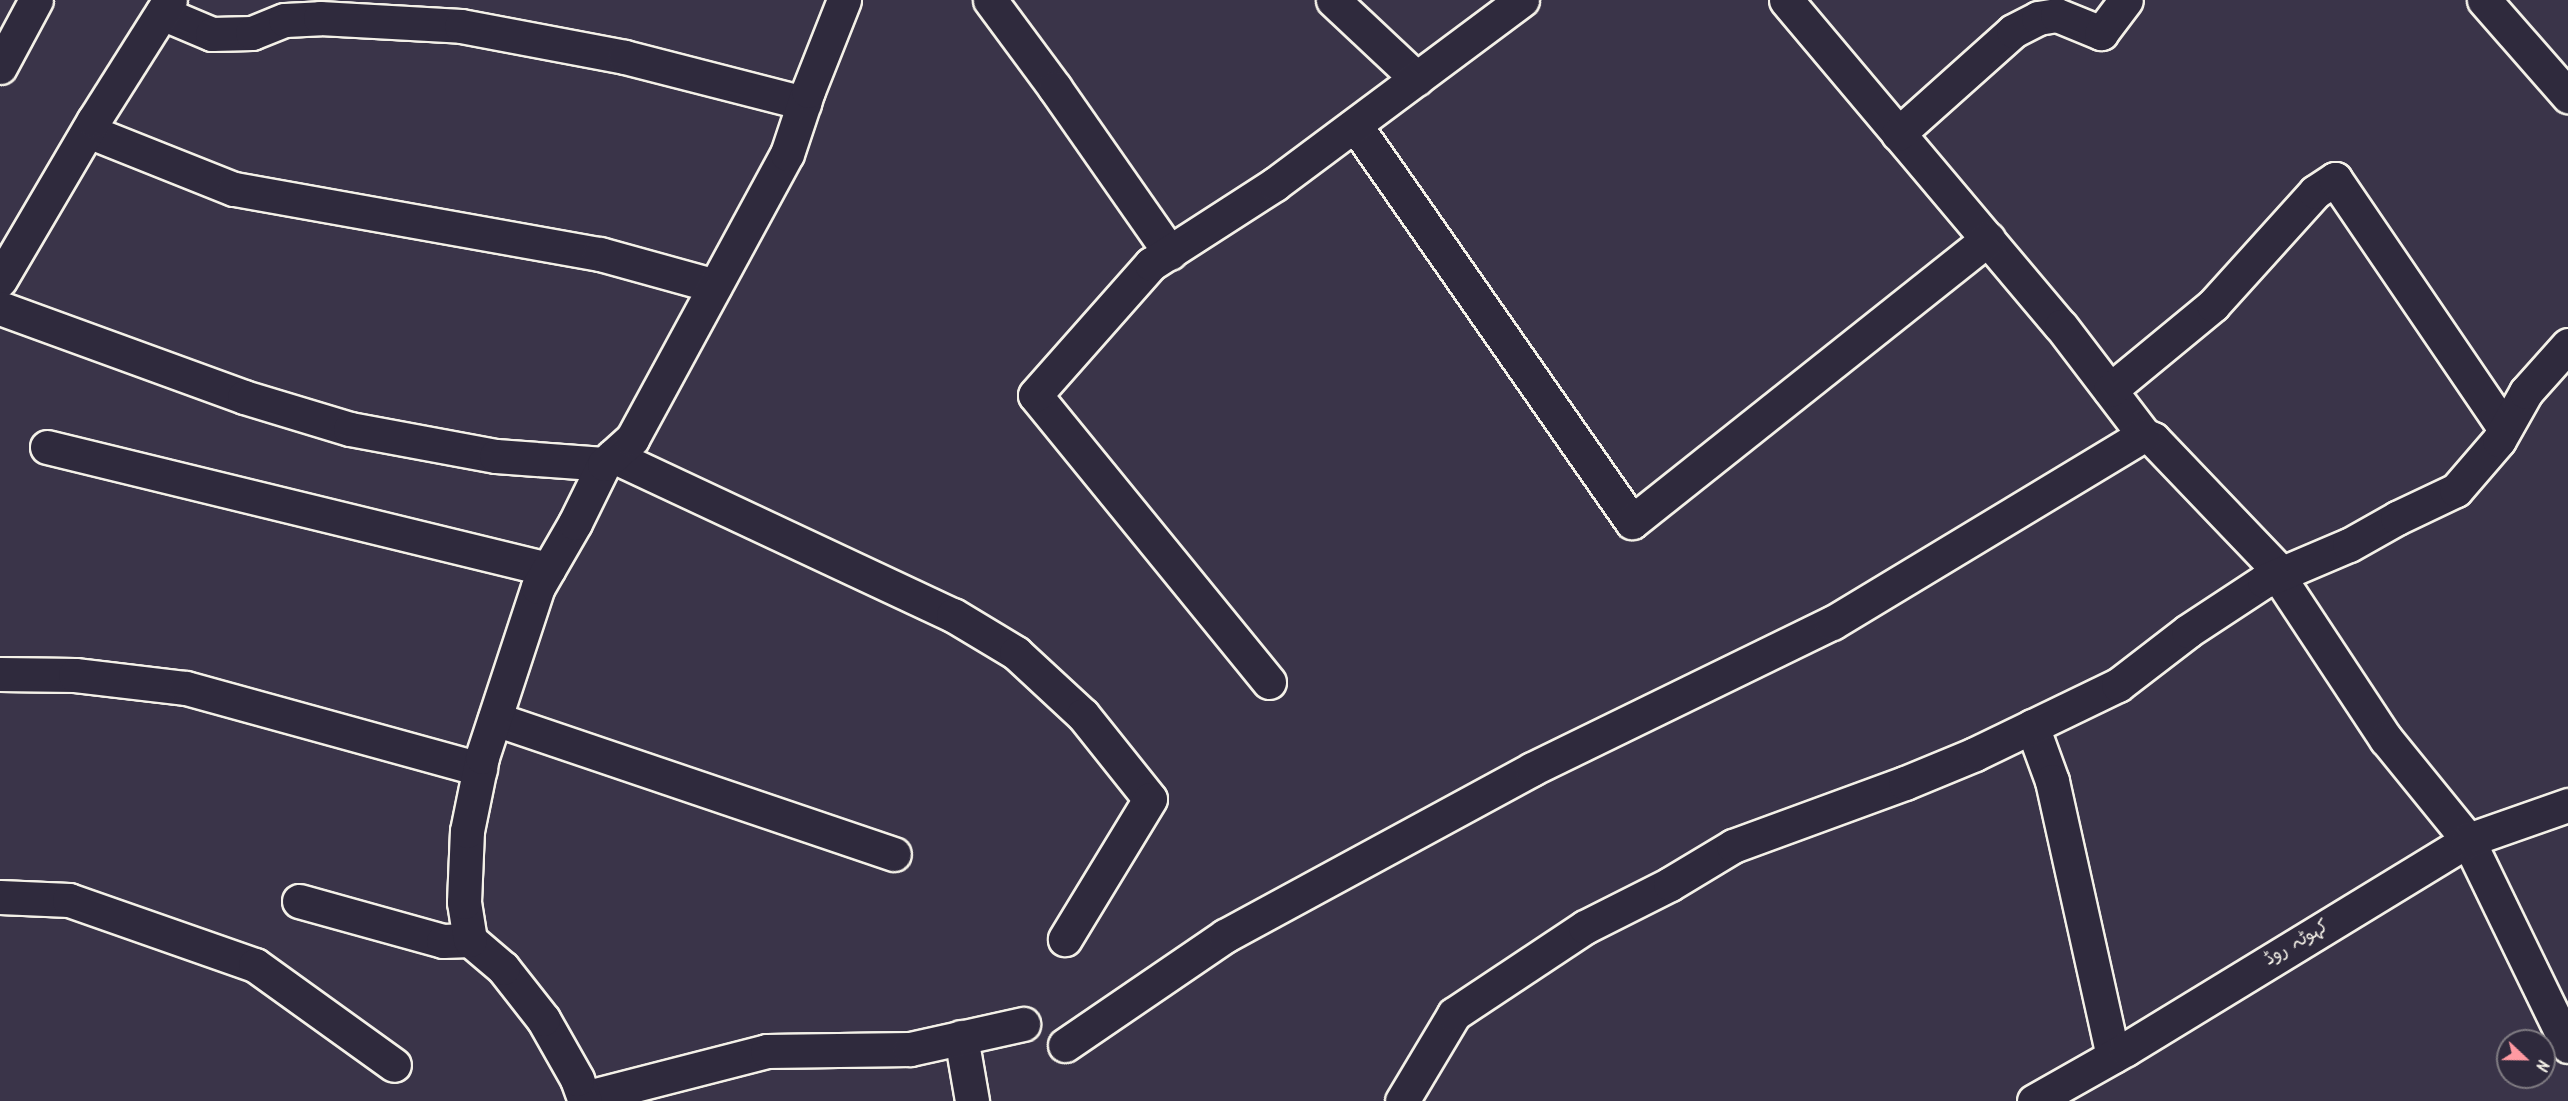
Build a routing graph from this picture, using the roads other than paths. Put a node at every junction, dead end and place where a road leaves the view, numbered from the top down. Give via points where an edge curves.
1 (36, 0) edge
2 (844, 0) edge
3 (990, 0) edge
4 (1333, 0) edge
5 (1522, 0) edge
6 (1786, 0) edge
7 (2126, 0) edge
8 (2484, 0) edge
9 (166, 7) edge
10 (0, 66) edge
11 (1417, 79) junction
12 (2568, 96) edge
13 (804, 103) junction
14 (1355, 125) junction
15 (88, 131) junction
16 (1898, 134) junction
17 (1988, 239) junction
18 (1170, 252) junction
19 (0, 280) edge
20 (715, 286) junction
21 (0, 308) edge
22 (2568, 345) edge
23 (2110, 390) junction
24 (2505, 429) junction
25 (2144, 435) junction
26 (47, 447) dead end
27 (609, 460) junction
28 (548, 569) junction
29 (2282, 574) junction
30 (0, 674) edge
31 (1269, 682) dead end
32 (495, 719) junction
33 (2032, 726) junction
34 (480, 769) junction
35 (2568, 805) edge
36 (2468, 840) junction
37 (894, 854) dead end
38 (0, 897) edge
39 (299, 901) dead end
40 (1065, 939) dead end
41 (470, 940) junction
42 (1023, 1024) dead end
43 (961, 1037) junction
44 (1065, 1045) dead end
45 (2568, 1046) edge
46 (2113, 1056) junction
47 (394, 1065) dead end
48 (585, 1100) edge
49 (972, 1101) edge
50 (1402, 1101) edge
51 (2034, 1101) edge

1 - 10 street
2 - 13 street
3 - 18 street
4 - 11 street
5 - 11 street
6 - 16 street
7 - 16 street via 2101,33 2057,15 2038,18 2013,31
8 - 12 street
9 - 13 street via 212,34 252,33 285,20 320,18 460,26 625,57
9 - 15 street
11 - 14 street
13 - 20 street via 787,154
14 - 17 street via 1632,522
14 - 18 street via 1275,184
15 - 19 street
15 - 20 street via 234,189 600,254
16 - 17 street
17 - 23 street
18 - 31 street via 1151,264 1035,395
20 - 27 street via 632,439
21 - 27 street via 244,397 350,429 496,456
22 - 24 street via 2526,392
23 - 24 street via 2213,305 2315,192 2335,179
23 - 25 street
24 - 29 street via 2456,490 2349,545
25 - 29 street via 2153,439
25 - 44 street via 1832,623 1532,769 1225,936
26 - 28 street
27 - 28 street
27 - 40 street via 840,560 953,615 1017,653 1083,715 1150,799
28 - 32 street via 538,587
29 - 33 street via 2264,581 2188,631 2118,684
29 - 36 street via 2281,579 2386,739
30 - 34 street via 75,675 186,688
32 - 34 street
32 - 37 street
33 - 46 street via 2052,781
33 - 50 street via 1905,783 1733,846 1586,927 1454,1014
34 - 41 street via 467,831 464,902
35 - 36 street, کہوٹہ روڈ
36 - 45 street
36 - 46 street, کہوٹہ روڈ
38 - 47 street via 69,900 255,965
39 - 41 street via 443,942
41 - 48 street via 503,968 543,1018
42 - 43 street
43 - 48 street via 910,1049 767,1051
43 - 49 street
46 - 51 street, کہوٹہ روڈ

